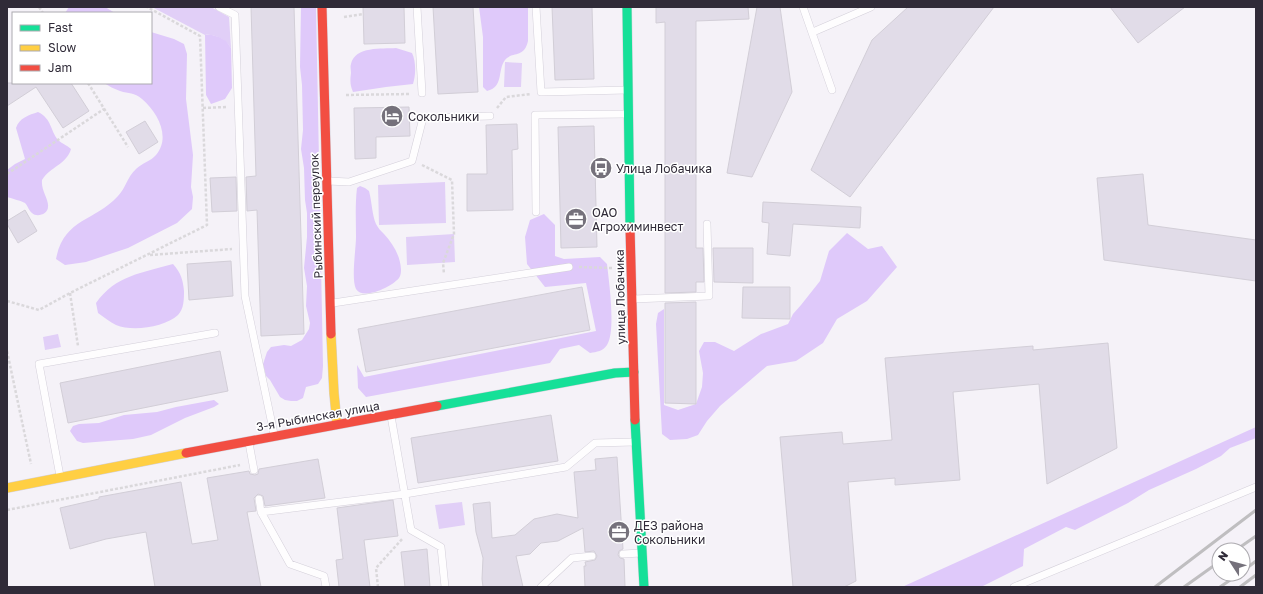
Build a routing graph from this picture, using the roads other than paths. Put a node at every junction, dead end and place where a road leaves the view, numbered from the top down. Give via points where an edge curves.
1 (219, 7) edge
2 (322, 7) edge
3 (417, 7) edge
4 (536, 7) edge
5 (627, 7) edge
6 (803, 7) edge
7 (871, 7) edge
8 (813, 32) junction
9 (629, 90) junction
10 (832, 90) dead end
11 (422, 93) road end
12 (630, 114) junction
13 (490, 116) road end
14 (327, 181) junction
15 (536, 212) dead end
16 (707, 224) dead end
17 (569, 267) road end
18 (631, 300) junction
19 (330, 304) junction
20 (215, 333) dead end
21 (634, 372) junction
22 (391, 415) junction
23 (337, 424) junction
24 (274, 436) junction
25 (249, 441) junction
26 (636, 442) junction
27 (254, 470) dead end
28 (60, 478) junction
29 (1256, 487) edge
30 (7, 488) edge
31 (406, 494) junction
32 (259, 499) dead end
33 (261, 512) junction
34 (643, 553) junction
35 (623, 554) dead end
36 (592, 556) dead end
37 (326, 587) edge
38 (445, 587) edge
39 (541, 587) edge
40 (644, 587) edge
41 (1014, 587) edge

1 - 24 lane via 235,16 245,296
2 - 14 street, Рыбинский переулок
3 - 11 lane
4 - 9 lane via 541,92
5 - 9 street, улица Лобачика
6 - 8 lane
7 - 8 lane
8 - 10 lane
9 - 12 street, улица Лобачика
12 - 15 lane via 535,115
12 - 18 street, улица Лобачика
13 - 14 lane via 424,118 412,161 348,182
14 - 19 street, Рыбинский переулок
16 - 18 lane via 709,296
17 - 19 lane
18 - 21 street, улица Лобачика
19 - 23 street, Рыбинский переулок
20 - 28 lane via 39,364
21 - 22 street, 3-я Рыбинская улица via 615,373
21 - 26 street, улица Лобачика
22 - 23 street, 3-я Рыбинская улица
22 - 31 lane
23 - 24 street, 3-я Рыбинская улица
24 - 25 street, 3-я Рыбинская улица
25 - 27 lane
25 - 28 street, 3-я Рыбинская улица
26 - 31 lane via 595,443 566,467
26 - 34 street, улица Лобачика
28 - 30 street, 3-я Рыбинская улица
29 - 41 lane
31 - 33 lane
31 - 38 lane via 411,530 441,547
32 - 33 lane
33 - 37 lane via 290,564 324,576
34 - 35 lane
34 - 40 street, улица Лобачика
36 - 39 lane via 572,558

